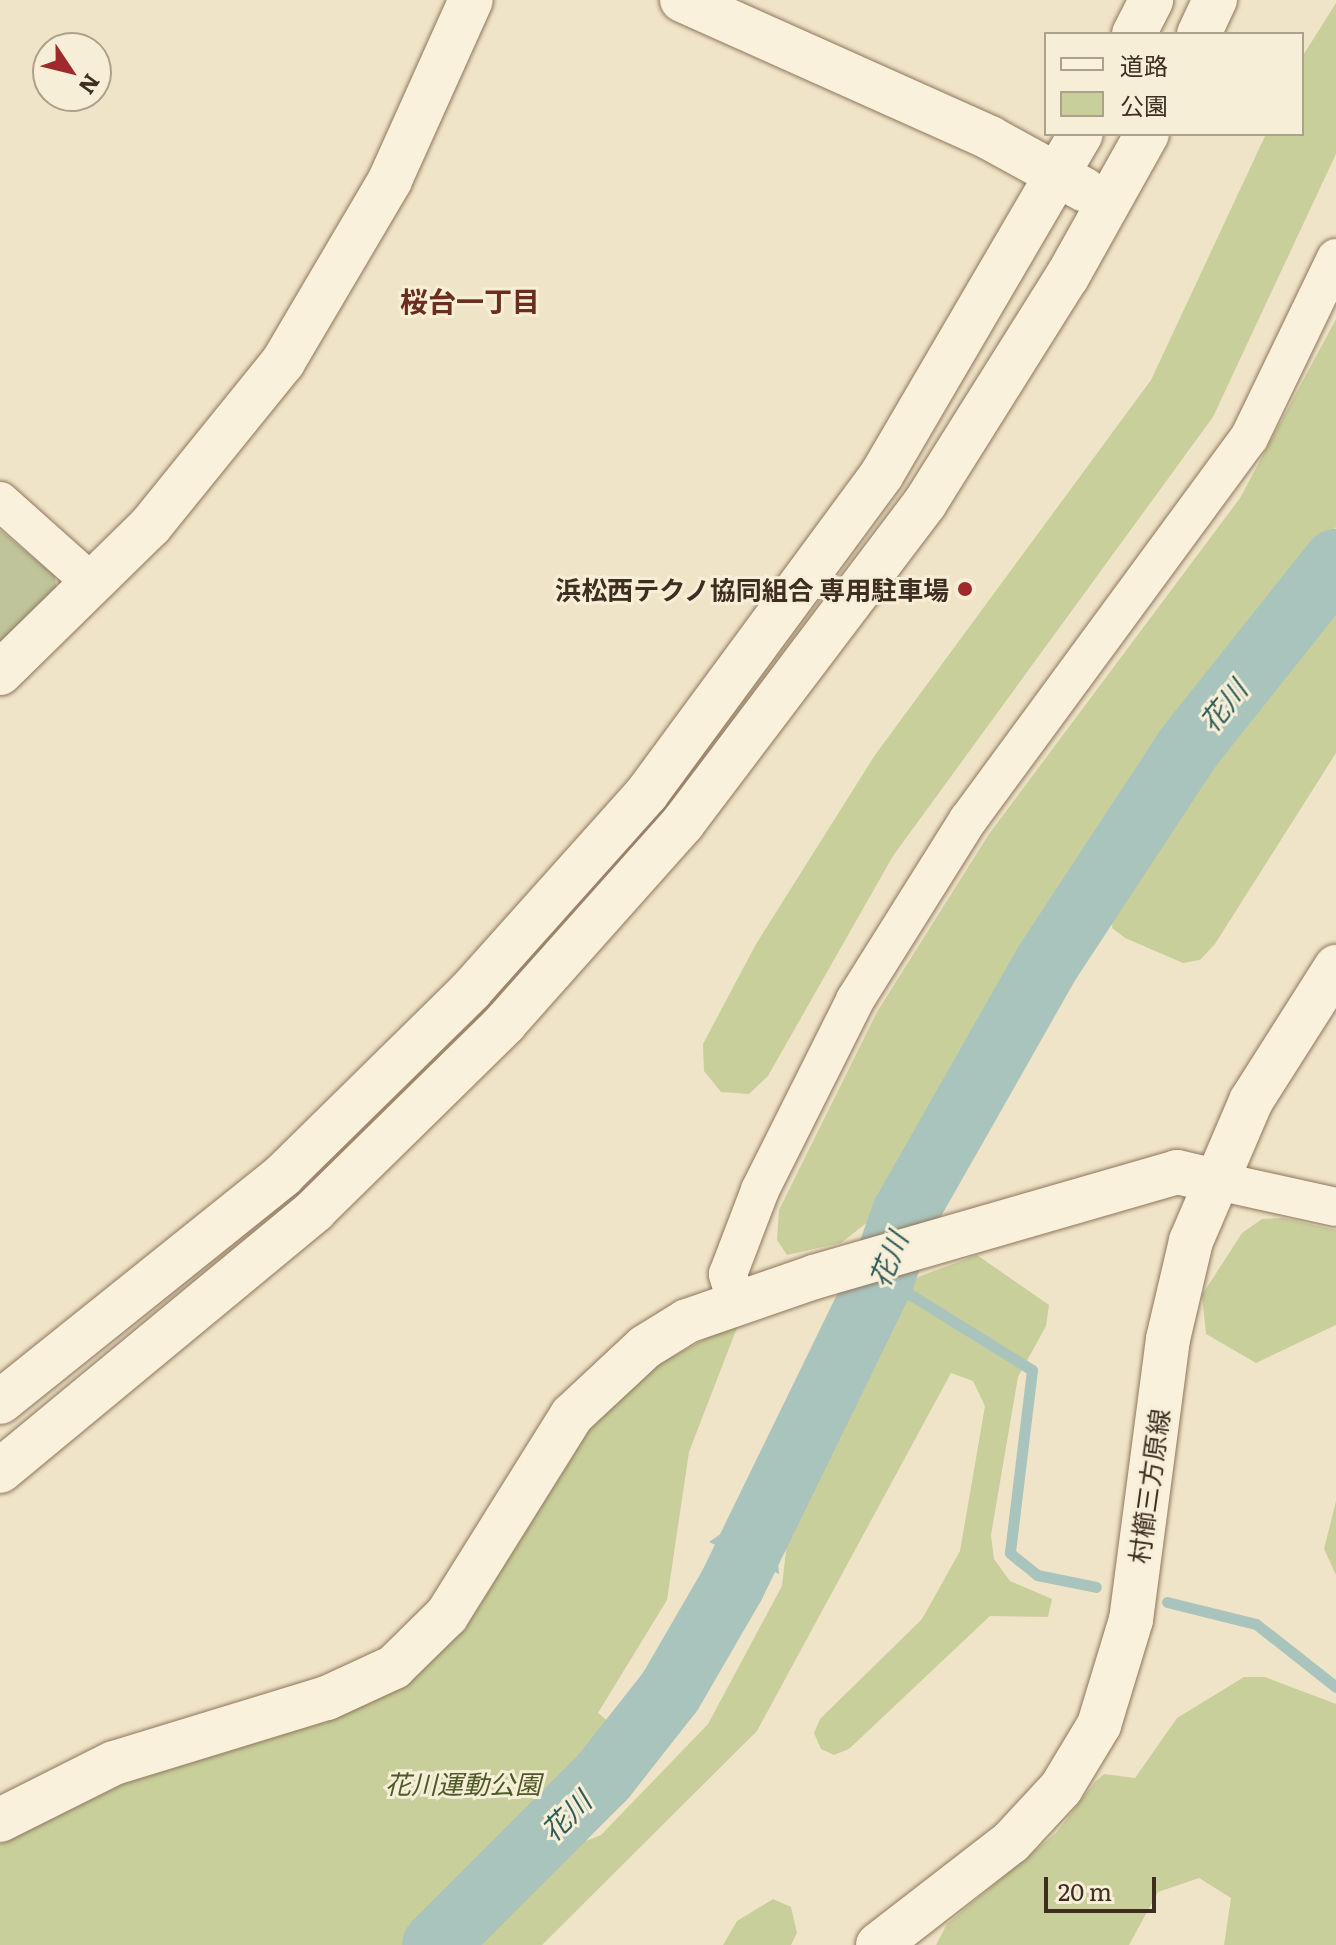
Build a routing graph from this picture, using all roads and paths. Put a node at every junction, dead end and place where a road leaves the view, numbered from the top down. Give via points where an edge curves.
1 (471, 0) edge
2 (682, 0) edge
3 (1151, 0) edge
4 (1215, 0) edge
5 (1135, 32) edge
6 (1200, 32) edge
7 (1080, 136) edge
8 (1146, 136) edge
9 (1059, 175) junction
10 (1110, 203) junction
11 (1336, 258) edge
12 (0, 501) edge
13 (92, 583) junction
14 (0, 673) edge
15 (1336, 967) edge
16 (1213, 1180) junction
17 (1336, 1207) edge
18 (736, 1301) junction
19 (0, 1402) edge
20 (0, 1471) edge
21 (0, 1820) edge
22 (878, 1945) edge

1 - 13 street via 390,180 322,303 198,473
2 - 9 street
3 - 5 street
4 - 6 street
7 - 9 street
8 - 10 street
9 - 10 street
9 - 19 street via 882,474 647,793 471,990 283,1175
10 - 20 street via 998,391 848,612 596,924 315,1210
11 - 18 street via 1234,461 968,820 855,1000 760,1190 728,1274
12 - 13 street
13 - 14 street
15 - 16 street, 村櫛三方原線 via 1251,1101
16 - 17 street
16 - 18 street via 1177,1172
16 - 22 street, 村櫛三方原線 via 1178,1290 1131,1620 1099,1725 1061,1788 1011,1842
18 - 21 street via 687,1321 606,1378 544,1456 447,1615 394,1667 327,1698 114,1763

